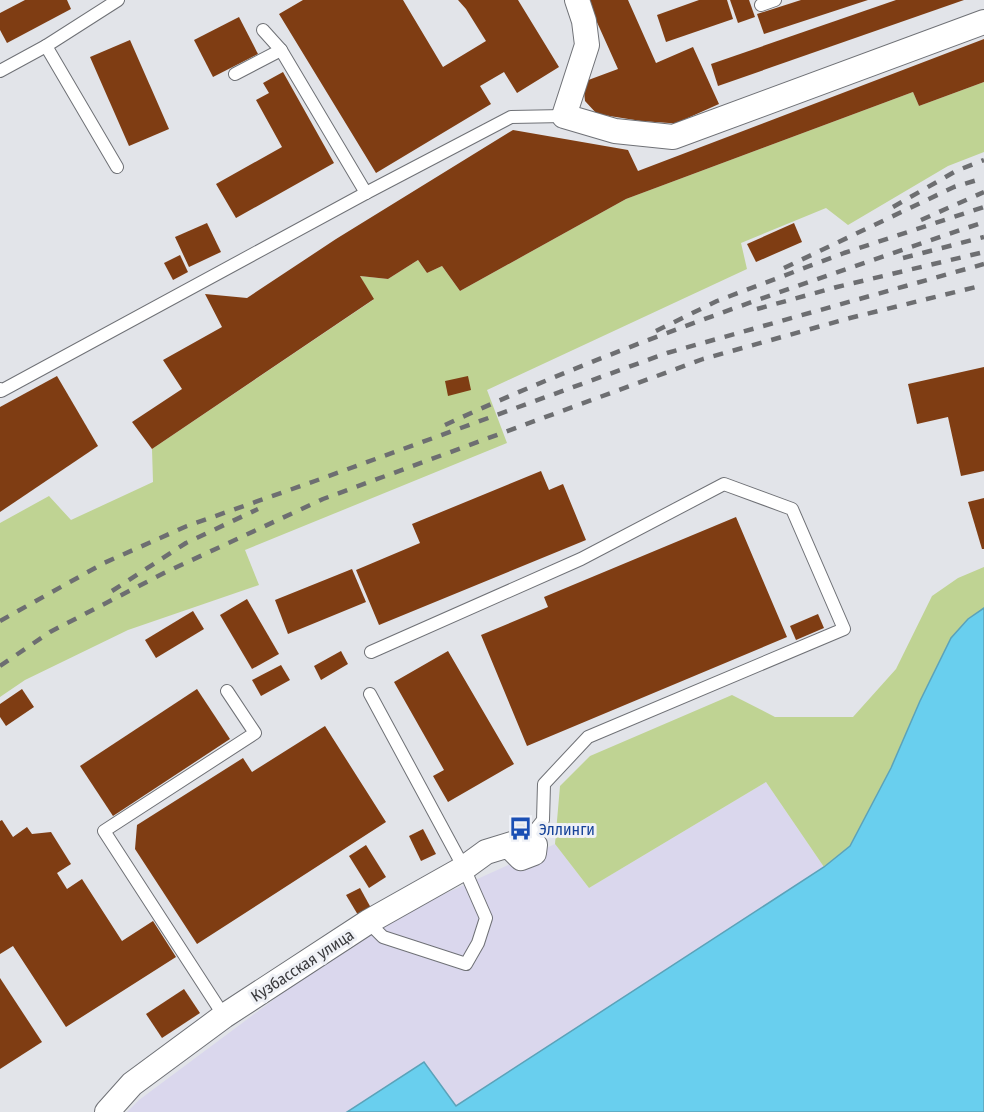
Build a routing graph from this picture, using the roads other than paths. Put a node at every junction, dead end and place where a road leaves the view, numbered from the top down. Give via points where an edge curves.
1 (118, 0) edge
2 (577, 0) edge
3 (775, 0) edge
4 (762, 4) dead end
5 (984, 22) edge
6 (263, 30) dead end
7 (46, 46) junction
8 (281, 50) junction
9 (0, 71) edge
10 (235, 74) dead end
11 (564, 116) junction
12 (117, 167) dead end
13 (366, 193) junction
14 (0, 389) edge
15 (370, 652) dead end
16 (227, 692) dead end
17 (370, 694) dead end
18 (521, 841) joint
19 (464, 868) junction
20 (368, 922) junction
21 (224, 1016) junction
22 (107, 1112) edge

1 - 7 lane
2 - 11 street via 587,45
3 - 4 lane
5 - 11 street via 673,137 615,131
6 - 8 lane
7 - 9 lane
7 - 12 lane
8 - 10 lane
8 - 13 lane
11 - 13 lane via 511,117
13 - 14 lane
15 - 18 lane via 581,558 724,484 792,509 844,628 588,737 544,784 543,820
16 - 21 lane via 255,733 104,831
17 - 19 lane
18 - 19 street, Кузбасская улица via 486,852
19 - 20 street, Кузбасская улица
19 - 20 lane via 486,918 466,964 383,937
20 - 21 street, Кузбасская улица
21 - 22 street, Кузбасская улица via 132,1084

